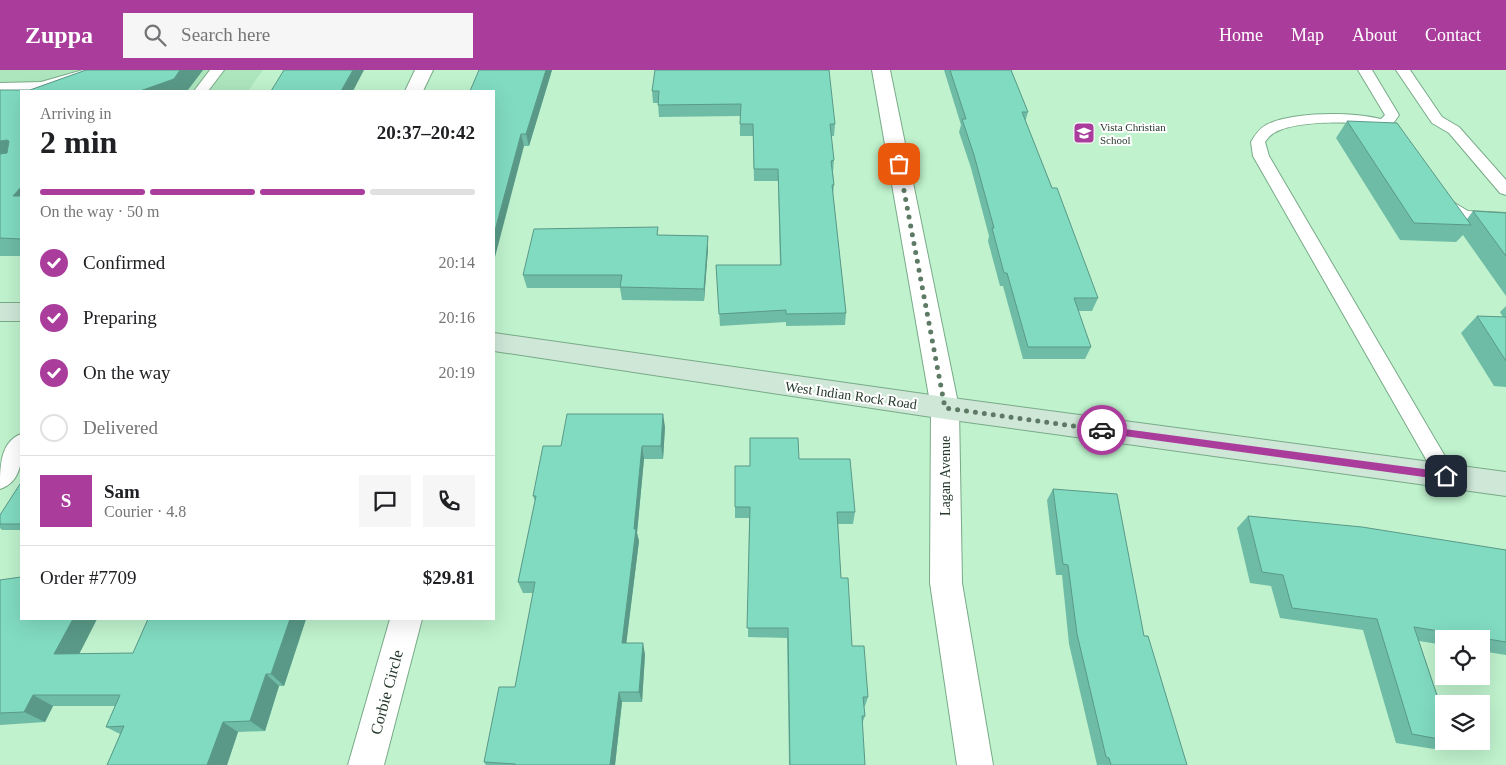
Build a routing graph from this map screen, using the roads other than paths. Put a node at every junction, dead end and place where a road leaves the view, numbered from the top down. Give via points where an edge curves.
1 (91, 70) edge
2 (217, 70) edge
3 (424, 70) edge
4 (881, 70) edge
5 (1364, 70) edge
6 (1403, 70) edge
7 (0, 87) edge
8 (202, 90) edge
9 (414, 90) edge
10 (1384, 126) junction
11 (1401, 147) edge
12 (1506, 190) edge
13 (1435, 191) edge
14 (1506, 218) edge
15 (0, 312) edge
16 (20, 312) edge
17 (495, 342) edge
18 (945, 408) junction
19 (20, 447) edge
20 (1446, 476) junction
21 (0, 477) edge
22 (1506, 484) edge
23 (406, 620) edge
24 (366, 765) edge
25 (975, 765) edge

1 - 7 lane via 42,86
2 - 8 lane
3 - 9 street
4 - 18 street, Lagan Avenue
5 - 10 lane via 1392,115
6 - 12 lane via 1438,120 1454,130
10 - 11 lane
10 - 20 lane via 1346,119 1305,121 1275,126 1262,134 1258,142 1261,156
13 - 14 lane via 1453,212 1466,216
15 - 16 street
17 - 18 street, West Indian Rock Road
18 - 20 street, West Indian Rock Road
18 - 25 street, Lagan Avenue via 946,583
19 - 21 street
20 - 22 street, West Indian Rock Road
23 - 24 street, Corbie Circle

